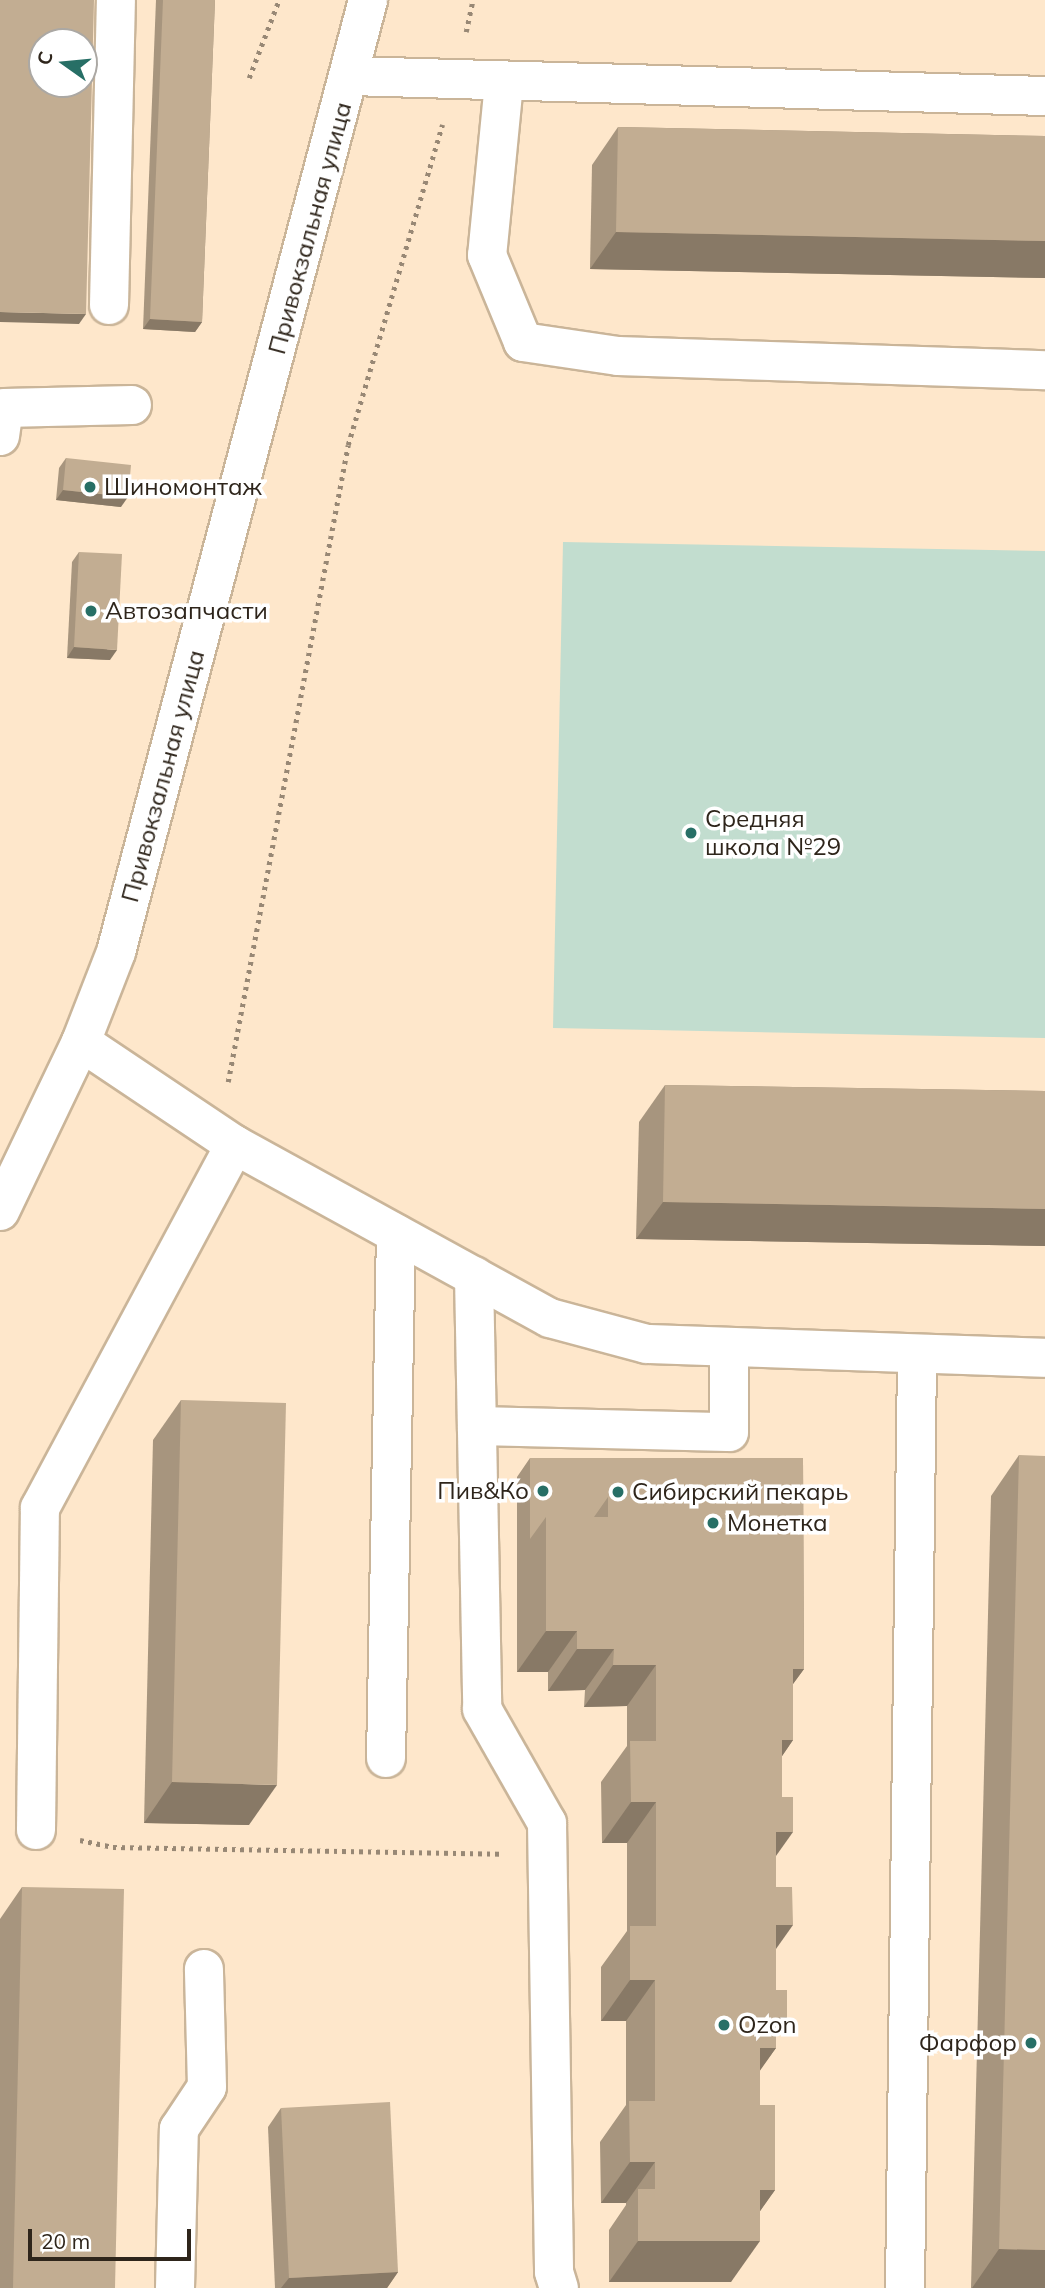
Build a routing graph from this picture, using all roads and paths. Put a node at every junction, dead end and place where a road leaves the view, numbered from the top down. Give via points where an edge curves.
1 (116, 0) edge
2 (279, 0) edge
3 (368, 0) edge
4 (473, 0) edge
5 (351, 76) junction
6 (249, 78) dead end
7 (455, 81) junction
8 (505, 82) junction
9 (1045, 96) edge
10 (109, 305) dead end
11 (1045, 370) edge
12 (132, 405) dead end
13 (0, 436) edge
14 (81, 1042) junction
15 (223, 1138) junction
16 (13, 1161) edge
17 (0, 1211) edge
18 (396, 1234) junction
19 (474, 1276) junction
20 (729, 1347) junction
21 (917, 1354) junction
22 (1045, 1358) edge
23 (477, 1426) junction
24 (386, 1758) dead end
25 (36, 1830) joint
26 (547, 1855) junction
27 (204, 1969) dead end
28 (175, 2288) edge
29 (559, 2288) edge
30 (905, 2288) edge

1 - 10 street
2 - 6 path
3 - 5 street, Привокзальная улица
4 - 7 path
5 - 7 street
5 - 14 street, Привокзальная улица via 116,952
7 - 8 street
7 - 15 path via 348,445
8 - 9 street
8 - 11 street via 487,255 523,342 618,356
12 - 13 street via 4,408
14 - 15 street
14 - 16 street, Привокзальная улица
15 - 18 street
15 - 25 street via 40,1508
16 - 17 street, Привокзальная улица
18 - 19 street
18 - 24 street
19 - 20 street via 550,1318 647,1344
19 - 23 street
20 - 21 street
20 - 23 street via 729,1432
21 - 22 street
21 - 30 street
23 - 26 street via 482,1709 547,1823
25 - 26 path via 113,1847
26 - 29 street via 554,2272
27 - 28 street via 207,2087 179,2129

